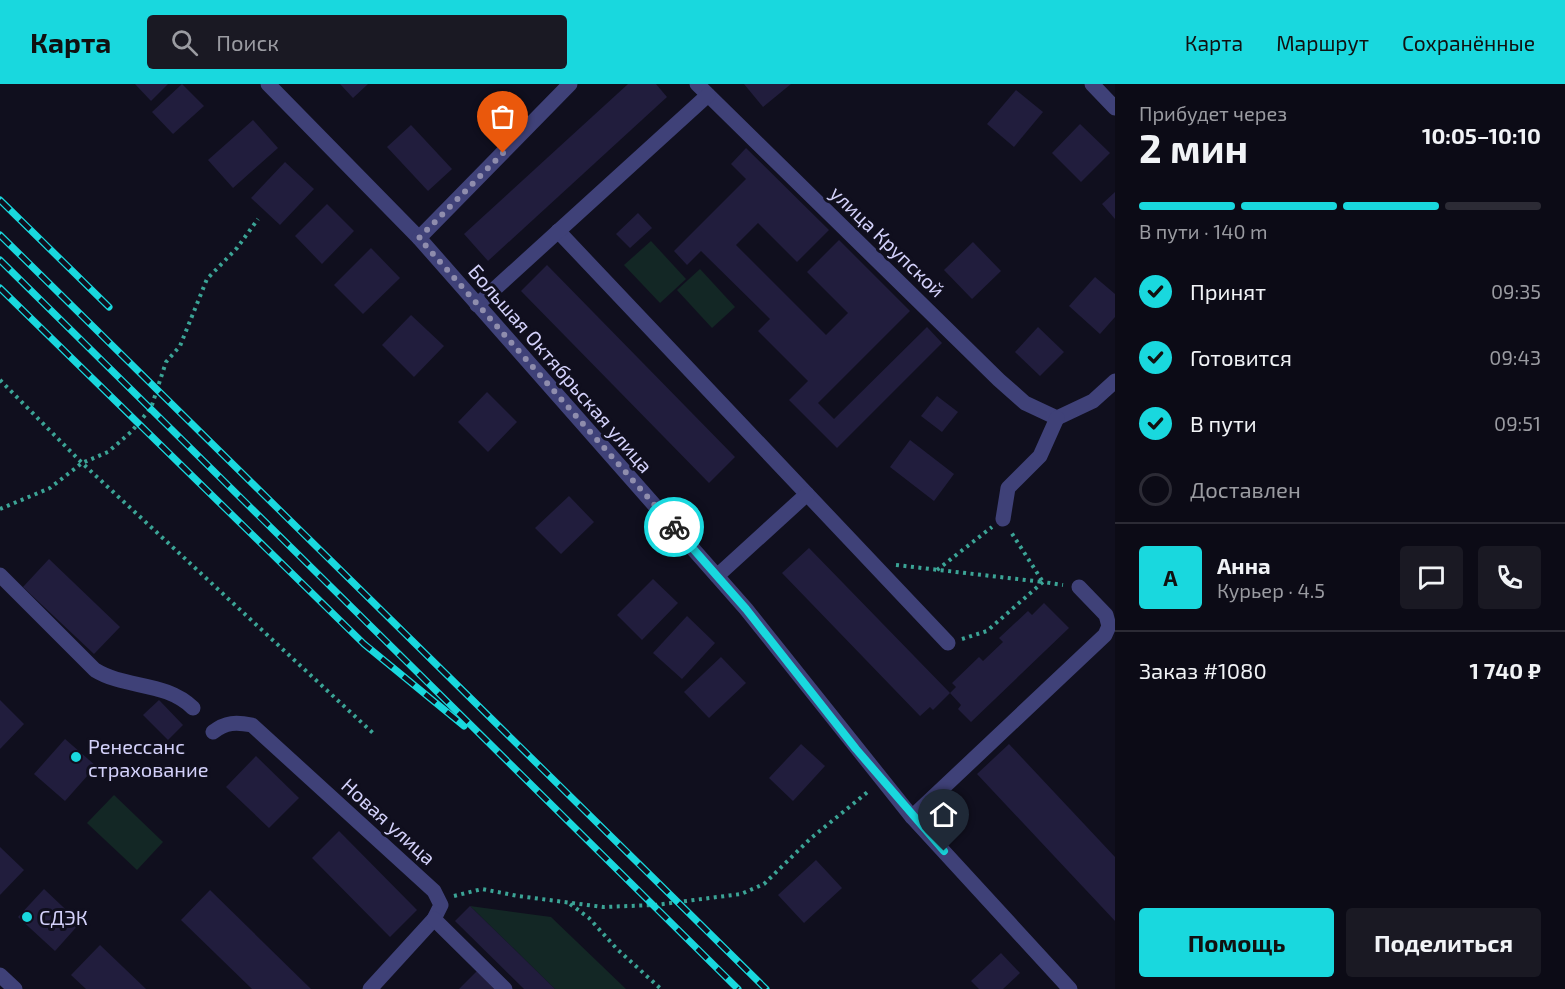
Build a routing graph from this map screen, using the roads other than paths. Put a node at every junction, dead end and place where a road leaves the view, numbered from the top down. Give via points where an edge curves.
1 (268, 84) edge
2 (570, 84) edge
3 (1092, 84) edge
4 (703, 89) edge
5 (1115, 108) edge
6 (558, 231) junction
7 (419, 238) junction
8 (477, 305) junction
9 (1115, 381) edge
10 (1057, 418) junction
11 (807, 494) junction
12 (1003, 519) road end
13 (0, 575) edge
14 (717, 576) junction
15 (1079, 586) road end
16 (948, 643) road end
17 (193, 708) dead end
18 (213, 732) dead end
19 (912, 817) junction
20 (437, 912) junction
21 (0, 975) edge
22 (15, 989) edge
23 (370, 989) edge
24 (505, 989) edge
25 (1070, 989) edge

1 - 7 street, Большая Октябрьская улица
2 - 7 street
3 - 5 street
4 - 6 street
4 - 10 street, улица Крупской via 999,380 1025,402
6 - 8 street
6 - 11 street
7 - 8 street, Большая Октябрьская улица
8 - 14 street, Большая Октябрьская улица
9 - 10 street via 1092,401
10 - 12 street via 1040,456 1008,488
11 - 14 street
11 - 16 street
13 - 17 street via 95,670 105,676 167,690
14 - 19 street, Большая Октябрьская улица
15 - 19 street via 1106,615 1109,626 1105,635
18 - 20 street, Новая улица via 223,724 252,725 434,891
19 - 25 street, Большая Октябрьская улица
20 - 23 street
20 - 24 street, Новая улица
21 - 22 street

